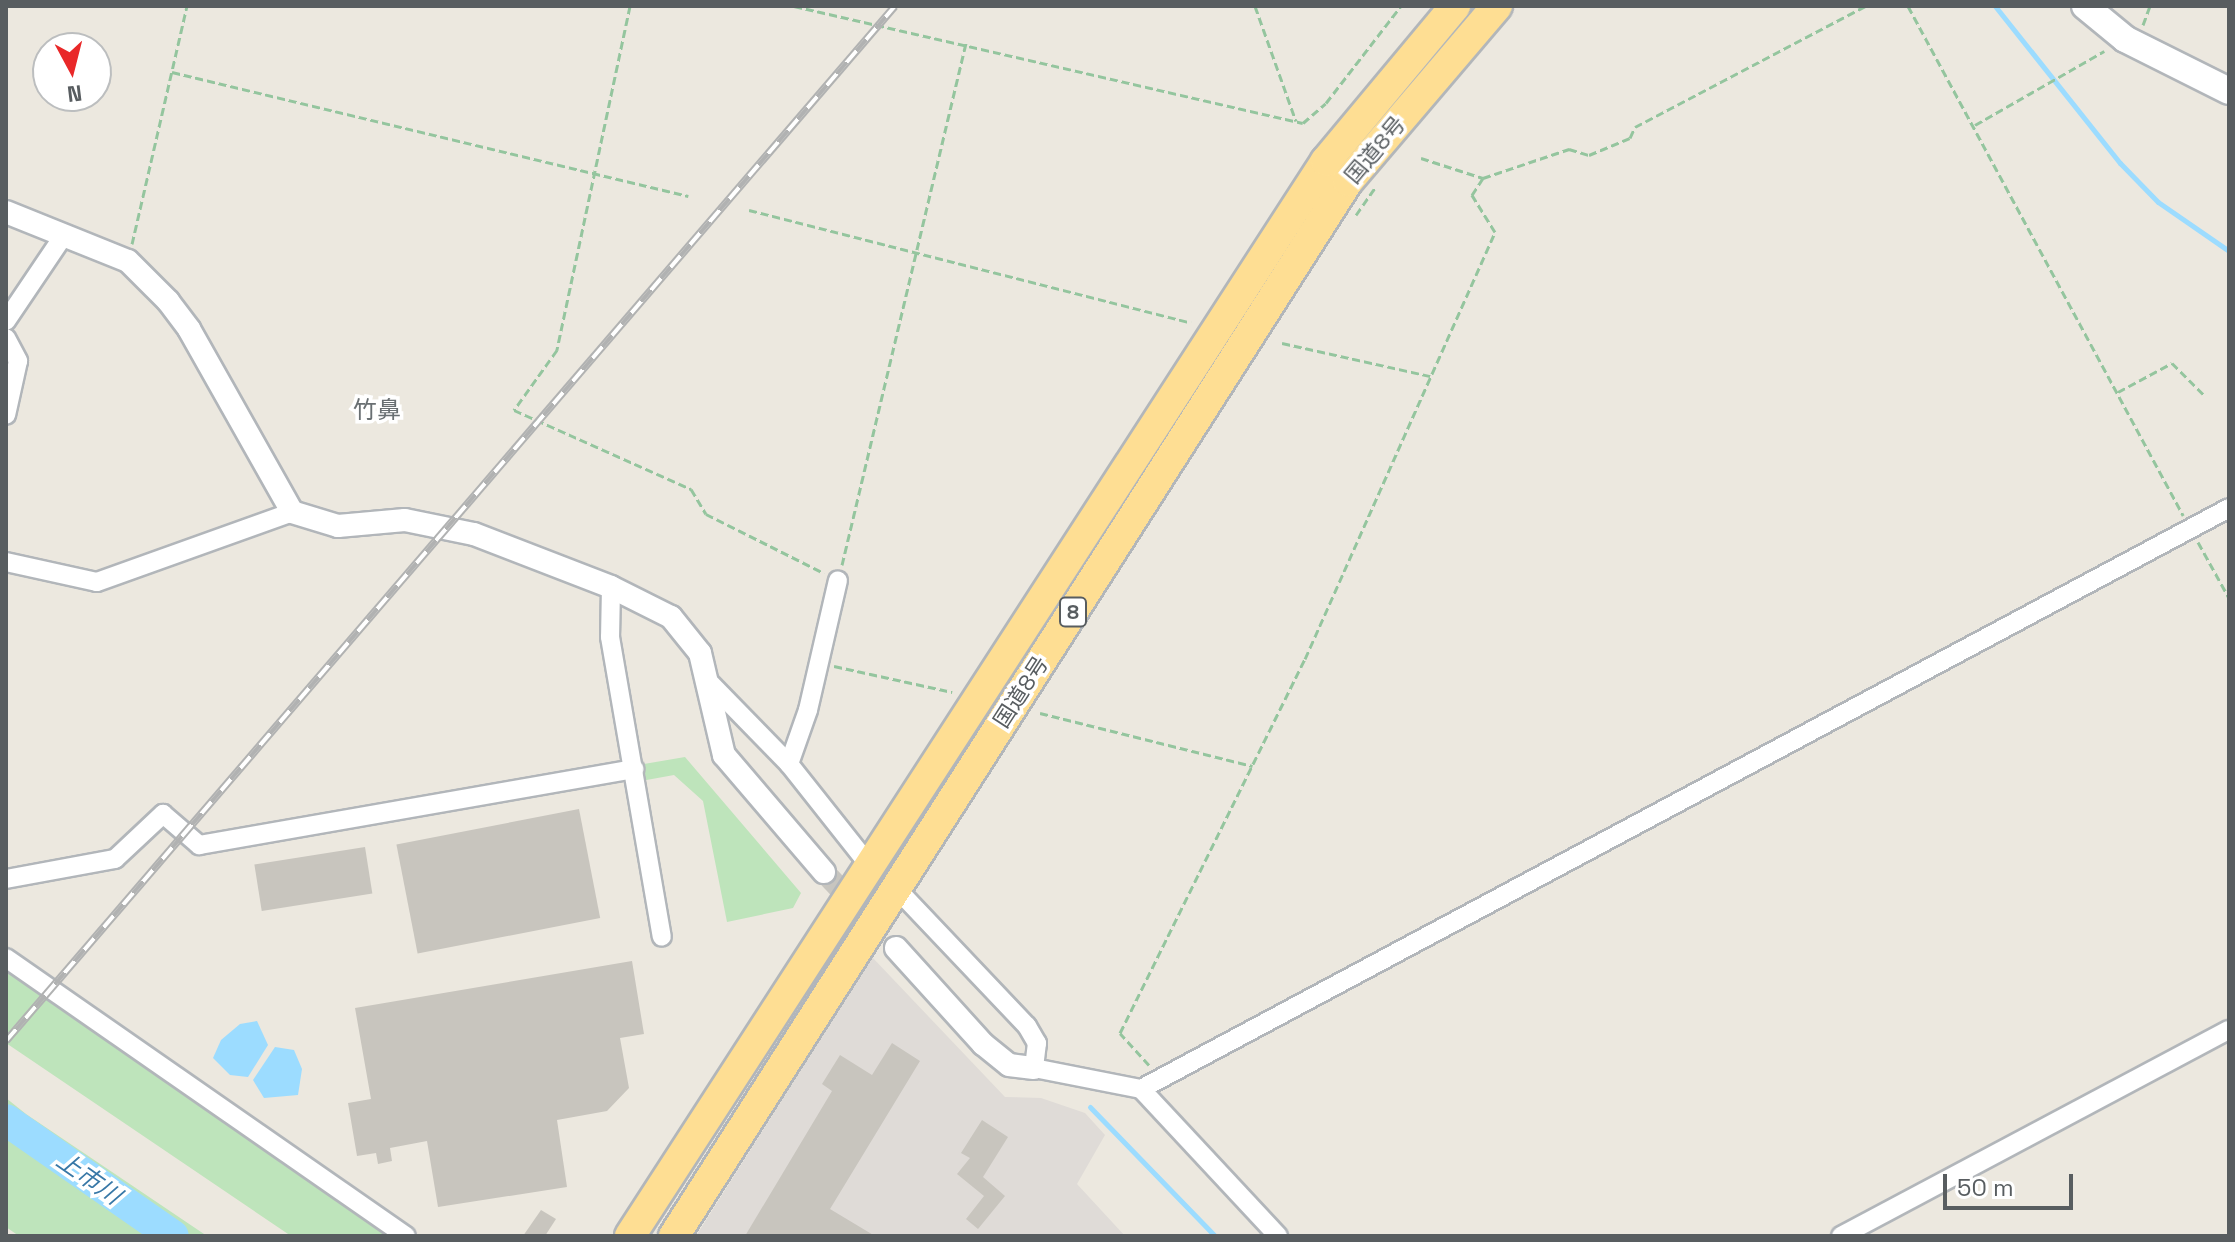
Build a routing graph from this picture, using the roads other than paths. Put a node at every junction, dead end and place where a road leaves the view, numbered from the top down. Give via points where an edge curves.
1 (1455, 6) edge
2 (1497, 6) edge
3 (2085, 6) edge
4 (2229, 91) edge
5 (6, 212) edge
6 (64, 235) junction
7 (6, 321) edge
8 (7, 343) edge
9 (6, 415) edge
10 (2229, 508) edge
11 (292, 512) junction
12 (6, 562) edge
13 (838, 580) road end
14 (611, 587) junction
15 (709, 682) junction
16 (789, 764) junction
17 (634, 769) junction
18 (869, 865) junction
19 (824, 872) tunnel mouth
20 (6, 879) edge
21 (896, 888) junction
22 (662, 937) dead end
23 (896, 948) tunnel mouth
24 (6, 958) edge
25 (2229, 1030) edge
26 (1034, 1068) junction
27 (1141, 1089) junction
28 (406, 1236) edge
29 (630, 1236) edge
30 (674, 1236) edge
31 (1278, 1236) edge
32 (1841, 1236) edge

1 - 18 highway, 国道8号 / 8 via 1326,161
2 - 21 highway, 国道8号 / 8 via 1348,181
3 - 4 main road via 2125,39
5 - 6 street
6 - 7 street
6 - 11 street via 128,261 189,329
8 - 9 street via 18,361
10 - 27 street
11 - 12 street via 97,582
11 - 14 street via 338,526 405,520 474,534
13 - 16 street
14 - 15 street via 671,617 700,653
14 - 17 street via 610,637
15 - 16 street
15 - 19 street via 724,755
16 - 18 street
17 - 20 street via 199,845 163,814 115,859
17 - 22 street
18 - 29 highway, 国道8号 / 8
21 - 26 street via 1027,1026 1037,1043
21 - 30 highway, 国道8号 / 8
23 - 26 street via 983,1044 1009,1065
24 - 28 street
25 - 32 street
26 - 27 street
27 - 31 street

